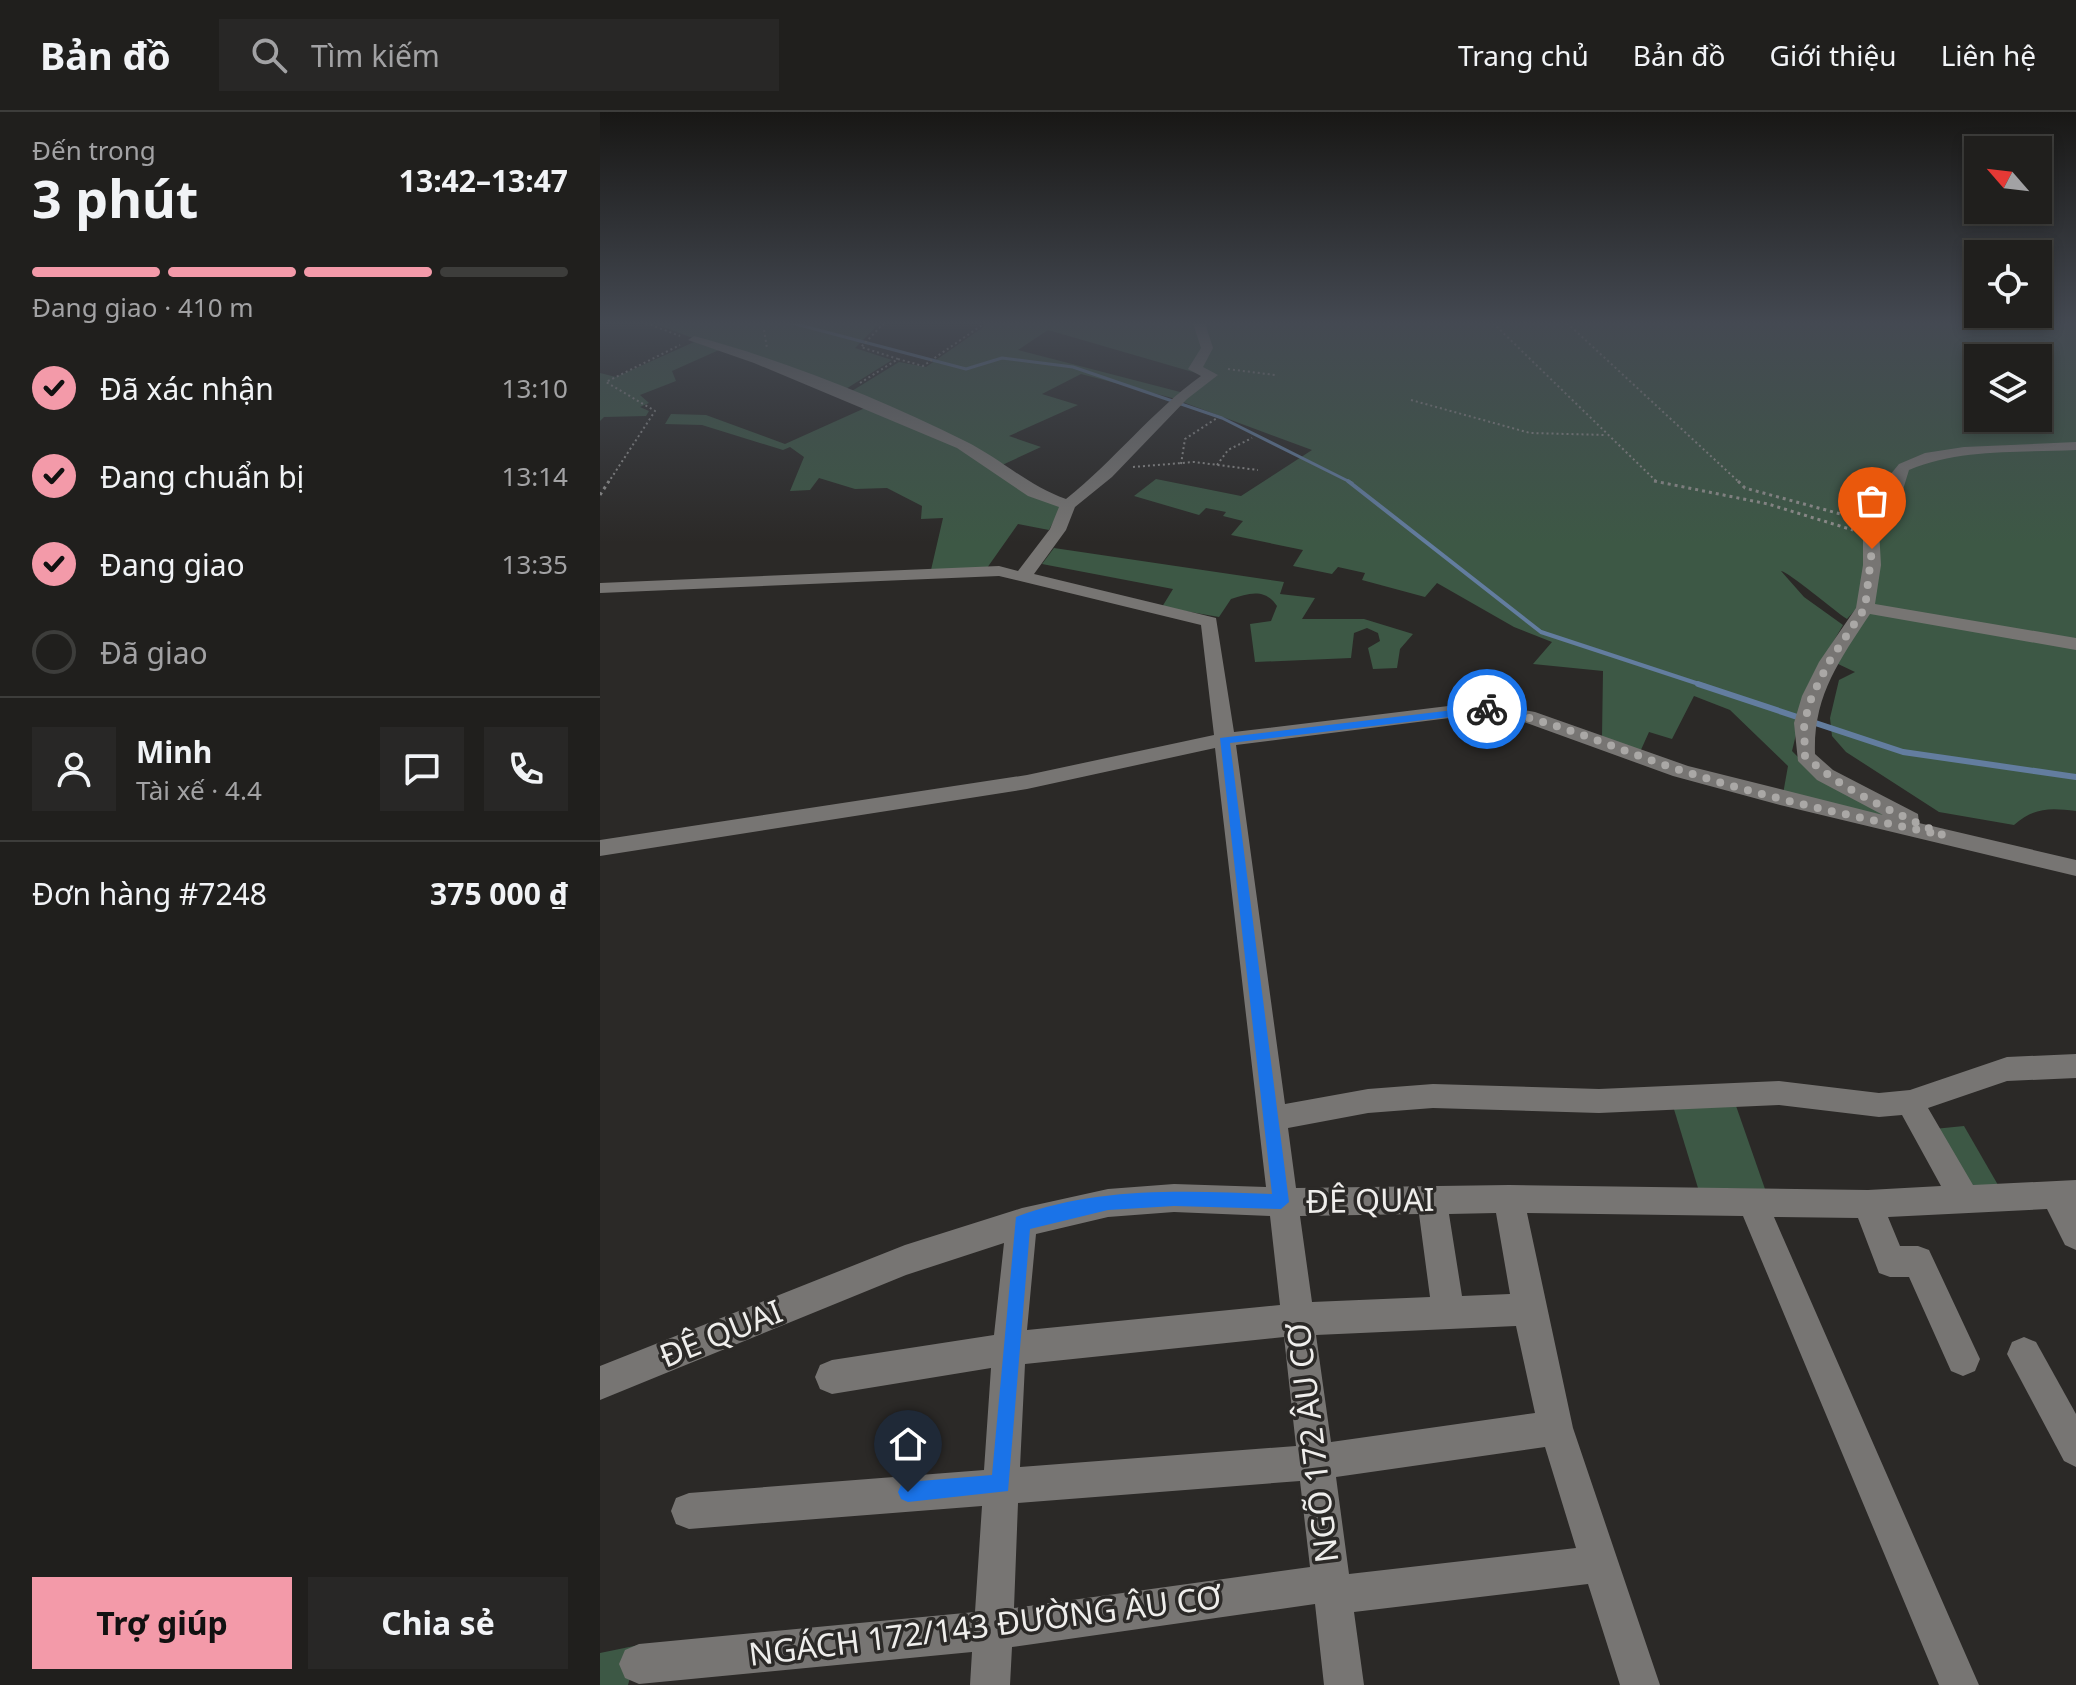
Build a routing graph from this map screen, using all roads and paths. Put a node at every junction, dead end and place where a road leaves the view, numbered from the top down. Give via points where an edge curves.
1 (630, 396) edge
2 (847, 396) edge
3 (1184, 396) edge
4 (1567, 396) edge
5 (1646, 396) edge
6 (1411, 400) dead end
7 (1217, 418) dead end
8 (1606, 435) junction
9 (1252, 438) dead end
10 (2076, 446) edge
11 (1181, 464) junction
12 (1115, 465) junction
13 (1217, 465) junction
14 (1258, 470) dead end
15 (600, 495) edge
16 (1068, 505) junction
17 (1873, 529) junction
18 (1024, 575) junction
19 (600, 588) edge
20 (1865, 608) junction
21 (2076, 644) edge
22 (1224, 740) junction
23 (1943, 835) junction
24 (600, 848) edge
25 (2076, 868) edge
26 (2076, 1066) edge
27 (1910, 1102) junction
28 (1271, 1119) junction
29 (2065, 1194) edge
30 (1509, 1199) junction
31 (1432, 1200) junction
32 (1965, 1200) junction
33 (1281, 1202) junction
34 (1753, 1204) junction
35 (1868, 1204) junction
36 (1022, 1223) junction
37 (2076, 1235) edge
38 (1529, 1309) junction
39 (1448, 1312) junction
40 (1298, 1319) junction
41 (1009, 1349) junction
42 (2024, 1354) dead end
43 (1963, 1359) dead end
44 (832, 1377) dead end
45 (600, 1383) edge
46 (1556, 1428) junction
47 (2076, 1449) edge
48 (1315, 1462) junction
49 (1001, 1484) junction
50 (689, 1511) dead end
51 (1600, 1564) junction
52 (1331, 1589) junction
53 (993, 1630) junction
54 (639, 1664) dead end
55 (990, 1685) edge
56 (1344, 1685) edge
57 (1640, 1685) edge
58 (1959, 1685) edge

1 - 15 path via 655,411
2 - 16 street via 962,445 1034,493
3 - 12 street
4 - 8 path
5 - 17 path via 1745,488
6 - 8 path via 1530,433
7 - 11 path via 1185,439
8 - 17 path via 1646,475 1667,487 1702,489
9 - 13 path via 1228,450
10 - 17 street via 1964,451 1914,461 1898,475 1893,496
11 - 12 path
11 - 13 path
12 - 16 street
13 - 14 path
16 - 18 street via 1058,530
17 - 20 street
18 - 19 street via 971,571
18 - 22 street, NGÕ 172 ÂU CƠ via 1210,622
20 - 21 street
20 - 23 street via 1812,696 1804,723 1805,756 1825,775
22 - 23 street via 1481,708 1528,716 1681,771
22 - 24 street via 1027,782
22 - 28 street, NGÕ 172 ÂU CƠ
23 - 25 street
26 - 27 street via 2007,1069
27 - 28 street via 1879,1105 1779,1093 1599,1101 1433,1096 1368,1101
27 - 32 street
28 - 33 street, NGÕ 172 ÂU CƠ
29 - 32 street, ĐÊ QUAI
29 - 37 street
30 - 31 street, ĐÊ QUAI
30 - 34 street, ĐÊ QUAI
30 - 38 street
31 - 33 street, ĐÊ QUAI
31 - 39 street
32 - 35 street, ĐÊ QUAI
33 - 36 street, ĐÊ QUAI via 1174,1198 1108,1203
33 - 40 street, NGÕ 172 ÂU CƠ
34 - 35 street, ĐÊ QUAI
34 - 58 street
35 - 43 street via 1890,1262 1918,1261
36 - 41 street
36 - 45 street, ĐÊ QUAI via 905,1260
38 - 39 street
38 - 46 street
39 - 40 street
40 - 41 street
40 - 48 street, NGÕ 172 ÂU CƠ
41 - 44 street
41 - 49 street
42 - 47 street
46 - 48 street
46 - 51 street
48 - 49 street
48 - 52 street, NGÕ 172 ÂU CƠ
49 - 50 street
49 - 53 street
51 - 52 street, NGÁCH 172/143 ĐƯỜNG ÂU CƠ
51 - 57 street
52 - 53 street, NGÁCH 172/143 ĐƯỜNG ÂU CƠ
52 - 56 street, NGÕ 172 ÂU CƠ
53 - 54 street, NGÁCH 172/143 ĐƯỜNG ÂU CƠ
53 - 55 street

